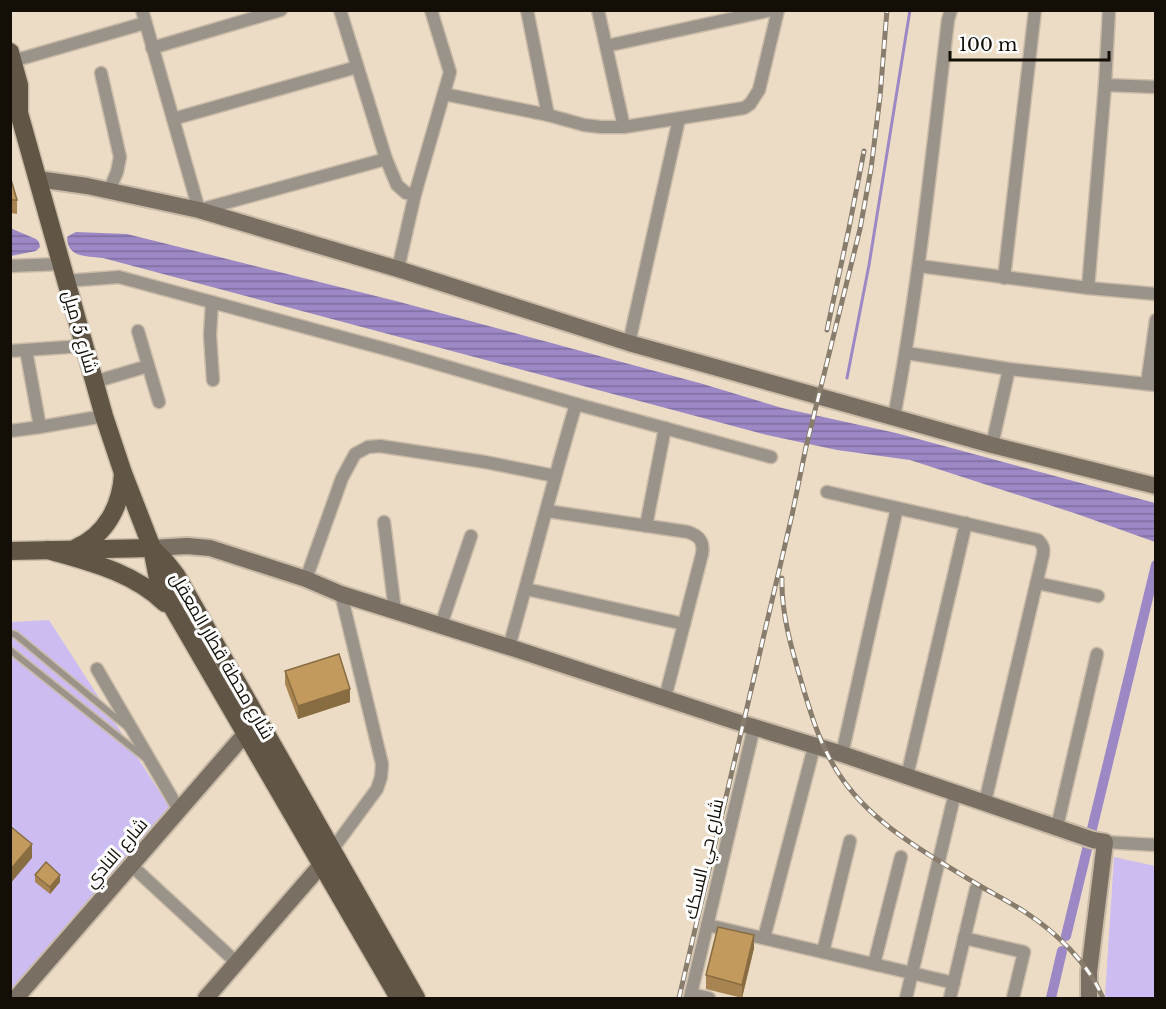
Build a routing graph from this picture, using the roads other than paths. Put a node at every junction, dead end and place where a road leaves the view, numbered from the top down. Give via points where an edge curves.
1 (142, 10) edge
2 (280, 10) edge
3 (340, 10) edge
4 (431, 10) edge
5 (527, 10) edge
6 (598, 10) edge
7 (772, 10) edge
8 (778, 10) edge
9 (951, 10) edge
10 (1035, 10) edge
11 (1109, 10) edge
12 (145, 23) junction
13 (606, 46) junction
14 (152, 48) junction
15 (12, 56) edge
16 (357, 67) junction
17 (101, 73) dead end
18 (1105, 85) junction
19 (1155, 87) edge
20 (444, 94) junction
21 (15, 95) edge
22 (548, 116) junction
23 (173, 119) junction
24 (679, 119) junction
25 (624, 127) junction
26 (386, 159) junction
27 (38, 179) junction
28 (109, 191) junction
29 (415, 194) junction
30 (199, 210) junction
31 (10, 266) edge
32 (919, 266) junction
33 (398, 270) junction
34 (63, 272) junction
35 (1004, 278) junction
36 (1088, 288) junction
37 (1155, 294) edge
38 (212, 302) junction
39 (1155, 320) edge
40 (138, 331) dead end
41 (629, 344) junction
42 (83, 346) junction
43 (26, 350) junction
44 (10, 351) edge
45 (906, 353) junction
46 (148, 366) junction
47 (1009, 369) junction
48 (213, 380) dead end
49 (94, 382) junction
50 (1151, 384) edge
51 (159, 402) dead end
52 (576, 404) junction
53 (104, 416) junction
54 (894, 417) junction
55 (40, 427) junction
56 (665, 428) junction
57 (10, 431) edge
58 (992, 445) junction
59 (771, 457) dead end
60 (123, 473) junction
61 (555, 476) junction
62 (1155, 486) edge
63 (827, 492) dead end
64 (897, 508) junction
65 (547, 511) junction
66 (384, 522) dead end
67 (966, 523) junction
68 (646, 526) junction
69 (471, 536) dead end
70 (152, 548) junction
71 (48, 550) junction
72 (72, 550) junction
73 (10, 551) edge
74 (306, 579) junction
75 (1037, 583) junction
76 (525, 589) junction
77 (340, 594) junction
78 (1098, 596) dead end
79 (395, 611) junction
80 (175, 612) junction
81 (684, 624) junction
82 (441, 625) junction
83 (10, 633) edge
84 (509, 647) junction
85 (10, 650) edge
86 (1097, 654) dead end
87 (97, 669) dead end
88 (665, 698) junction
89 (754, 727) junction
90 (134, 733) junction
91 (245, 734) junction
92 (814, 747) junction
93 (842, 754) junction
94 (152, 764) junction
95 (907, 776) junction
96 (955, 793) junction
97 (985, 802) junction
98 (179, 810) junction
99 (1063, 829) junction
100 (850, 841) dead end
101 (1099, 841) junction
102 (1155, 845) edge
103 (327, 857) junction
104 (901, 857) dead end
105 (131, 865) junction
106 (976, 889) dead end
107 (707, 925) junction
108 (764, 938) junction
109 (964, 938) junction
110 (823, 952) junction
111 (237, 963) junction
112 (874, 964) junction
113 (912, 973) junction
114 (954, 983) junction
115 (690, 996) edge
116 (16, 999) edge
117 (206, 999) edge
118 (399, 999) edge
119 (416, 999) edge
120 (709, 999) edge
121 (906, 999) edge
122 (950, 999) edge
123 (1013, 999) edge
124 (1089, 999) edge

1 - 12 street
2 - 14 street
3 - 16 street
4 - 20 street via 450,72
5 - 22 street
6 - 13 street
7 - 13 street
8 - 24 street via 759,90 750,104
9 - 32 street
10 - 35 street
11 - 18 street
12 - 14 street
12 - 15 street
13 - 25 street
14 - 23 street
15 - 21 main road, شارع 5 ميل
16 - 23 street
16 - 26 street
17 - 28 street via 120,157
18 - 19 street
18 - 36 street
20 - 22 street
20 - 29 street
21 - 27 main road, شارع 5 ميل
22 - 25 street via 584,125
23 - 30 street
24 - 25 street
24 - 41 street
26 - 29 street via 397,185 406,194
26 - 30 street
27 - 28 street
27 - 34 main road, شارع 5 ميل
28 - 30 street
29 - 33 street
30 - 33 street
31 - 34 street
32 - 35 street
32 - 45 street
33 - 41 street
34 - 38 street via 119,277
34 - 42 main road, شارع 5 ميل
35 - 36 street
36 - 37 street
38 - 48 street
38 - 52 street
39 - 50 street
40 - 46 street
41 - 54 street
42 - 43 street
42 - 49 main road, شارع 5 ميل
43 - 44 street
43 - 55 street
45 - 47 street
45 - 54 street
46 - 49 street
46 - 51 street
47 - 50 street
47 - 58 street
49 - 53 main road, شارع 5 ميل
52 - 56 street
52 - 61 street
53 - 55 street
53 - 60 main road, شارع 5 ميل
54 - 58 street
55 - 57 street
56 - 59 street
56 - 68 street
58 - 62 street
60 - 70 main road, شارع 5 ميل
60 - 72 main road via 109,521 94,538
61 - 65 street
61 - 74 street via 485,462 368,447 355,454 342,478
63 - 64 street
64 - 67 street
64 - 93 street
65 - 68 street
65 - 76 street
66 - 79 street
67 - 75 street via 1038,540 1044,549
67 - 95 street
68 - 81 street via 696,534 704,547
69 - 82 street
70 - 72 main road
70 - 74 street via 210,548
70 - 80 main road, شارع محطة قطار المعقل via 159,585
70 - 103 main road, شارع محطة قطار المعقل via 176,575
71 - 72 main road
71 - 73 main road
71 - 80 main road via 129,577
74 - 77 street
75 - 78 street
75 - 97 street
76 - 81 street
76 - 84 street
77 - 79 street
77 - 103 street via 382,764 377,789
79 - 82 street
80 - 91 main road, شارع محطة قطار المعقل
81 - 88 street
82 - 84 street
83 - 90 lane
84 - 88 street
85 - 94 lane
86 - 99 street
87 - 90 street
88 - 89 street
89 - 92 street
89 - 107 street, شارع حي السكك
90 - 94 street
91 - 98 street, شارع النادي
91 - 103 main road, شارع محطة قطار المعقل
92 - 93 street
92 - 108 street
93 - 95 street
94 - 98 street
95 - 96 street
96 - 97 street
96 - 113 street
97 - 99 street
98 - 105 street, شارع النادي
99 - 101 street
100 - 110 street
101 - 102 street
101 - 124 street
103 - 111 street
103 - 118 main road, شارع محطة قطار المعقل
103 - 119 main road, شارع محطة قطار المعقل
104 - 112 street
105 - 111 street
105 - 116 street, شارع النادي
106 - 109 street
107 - 108 street
107 - 115 street, شارع حي السكك
108 - 110 street
109 - 114 street
109 - 123 street via 1024,952
110 - 112 street
111 - 117 street
112 - 113 street
113 - 114 street
113 - 121 street
114 - 122 street
115 - 120 street

